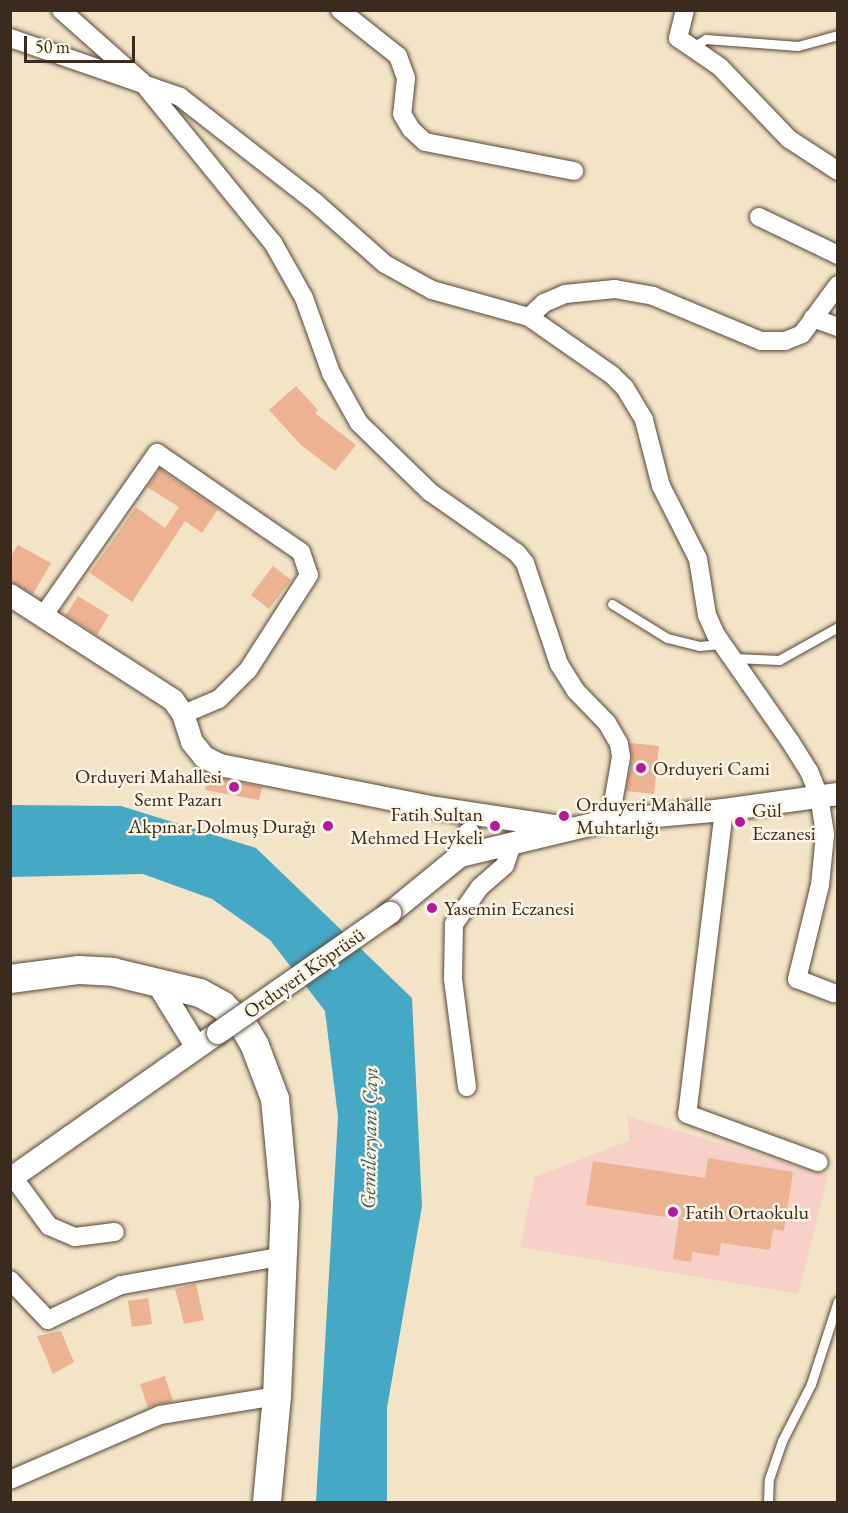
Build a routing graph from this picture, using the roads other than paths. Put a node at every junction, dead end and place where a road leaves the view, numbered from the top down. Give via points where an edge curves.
1 (60, 10) edge
2 (340, 10) edge
3 (685, 10) edge
4 (837, 35) edge
5 (10, 38) edge
6 (693, 47) junction
7 (142, 82) junction
8 (574, 171) dead end
9 (837, 171) edge
10 (759, 217) dead end
11 (837, 255) edge
12 (837, 285) edge
13 (529, 317) junction
14 (813, 318) junction
15 (837, 327) edge
16 (10, 595) edge
17 (612, 604) dead end
18 (43, 616) junction
19 (837, 627) edge
20 (725, 650) junction
21 (183, 714) junction
22 (828, 795) edge
23 (436, 808) junction
24 (724, 810) junction
25 (610, 820) junction
26 (568, 828) junction
27 (469, 834) junction
28 (502, 847) junction
29 (460, 856) junction
30 (10, 979) edge
31 (156, 981) junction
32 (834, 993) dead end
33 (196, 1046) junction
34 (467, 1087) dead end
35 (818, 1162) dead end
36 (12, 1178) edge
37 (115, 1232) dead end
38 (284, 1256) junction
39 (10, 1280) edge
40 (837, 1301) edge
41 (277, 1396) junction
42 (10, 1480) edge
43 (267, 1503) edge
44 (768, 1503) edge

1 - 7 street
2 - 8 street via 398,56 406,78 402,114 425,142
3 - 6 street via 678,38
4 - 6 lane via 798,46 706,39
5 - 7 street
6 - 9 street via 731,77 775,128
7 - 13 street via 193,104 385,264 432,290
7 - 25 street via 289,267 335,381 359,423 430,492 517,553 525,563 559,664 619,744 621,757
10 - 11 street
12 - 14 street
13 - 14 street via 554,298 597,288 653,296 761,341 795,338
13 - 20 street via 612,375 636,403 662,486 698,559 707,615
14 - 15 street
16 - 18 street
17 - 20 lane via 678,642
18 - 21 street via 155,687 173,700
18 - 21 street via 157,453 302,552 309,575 248,670 219,699
19 - 20 lane via 780,660 753,661
20 - 22 street
21 - 23 street via 192,742 204,757 220,765
22 - 24 street
22 - 32 street via 820,885 797,979
23 - 26 street
23 - 27 street via 454,815
24 - 25 street
24 - 35 street via 687,1114
25 - 26 street
26 - 28 street
27 - 28 street via 473,840
27 - 29 street
28 - 29 street
28 - 34 street via 506,865 480,887 454,924 453,979
29 - 33 street, Orduyeri Köprüsü, bridge via 390,913
30 - 31 main road via 79,970
31 - 33 street
31 - 38 main road via 200,993 223,1006 243,1025 260,1055 275,1099 282,1145
33 - 36 street, Orduyeri Köprüsü
36 - 37 street via 49,1226 75,1238
38 - 39 street via 121,1285 48,1320
38 - 41 main road
40 - 44 lane via 811,1384 782,1441 769,1479
41 - 42 street via 160,1415
41 - 43 main road

